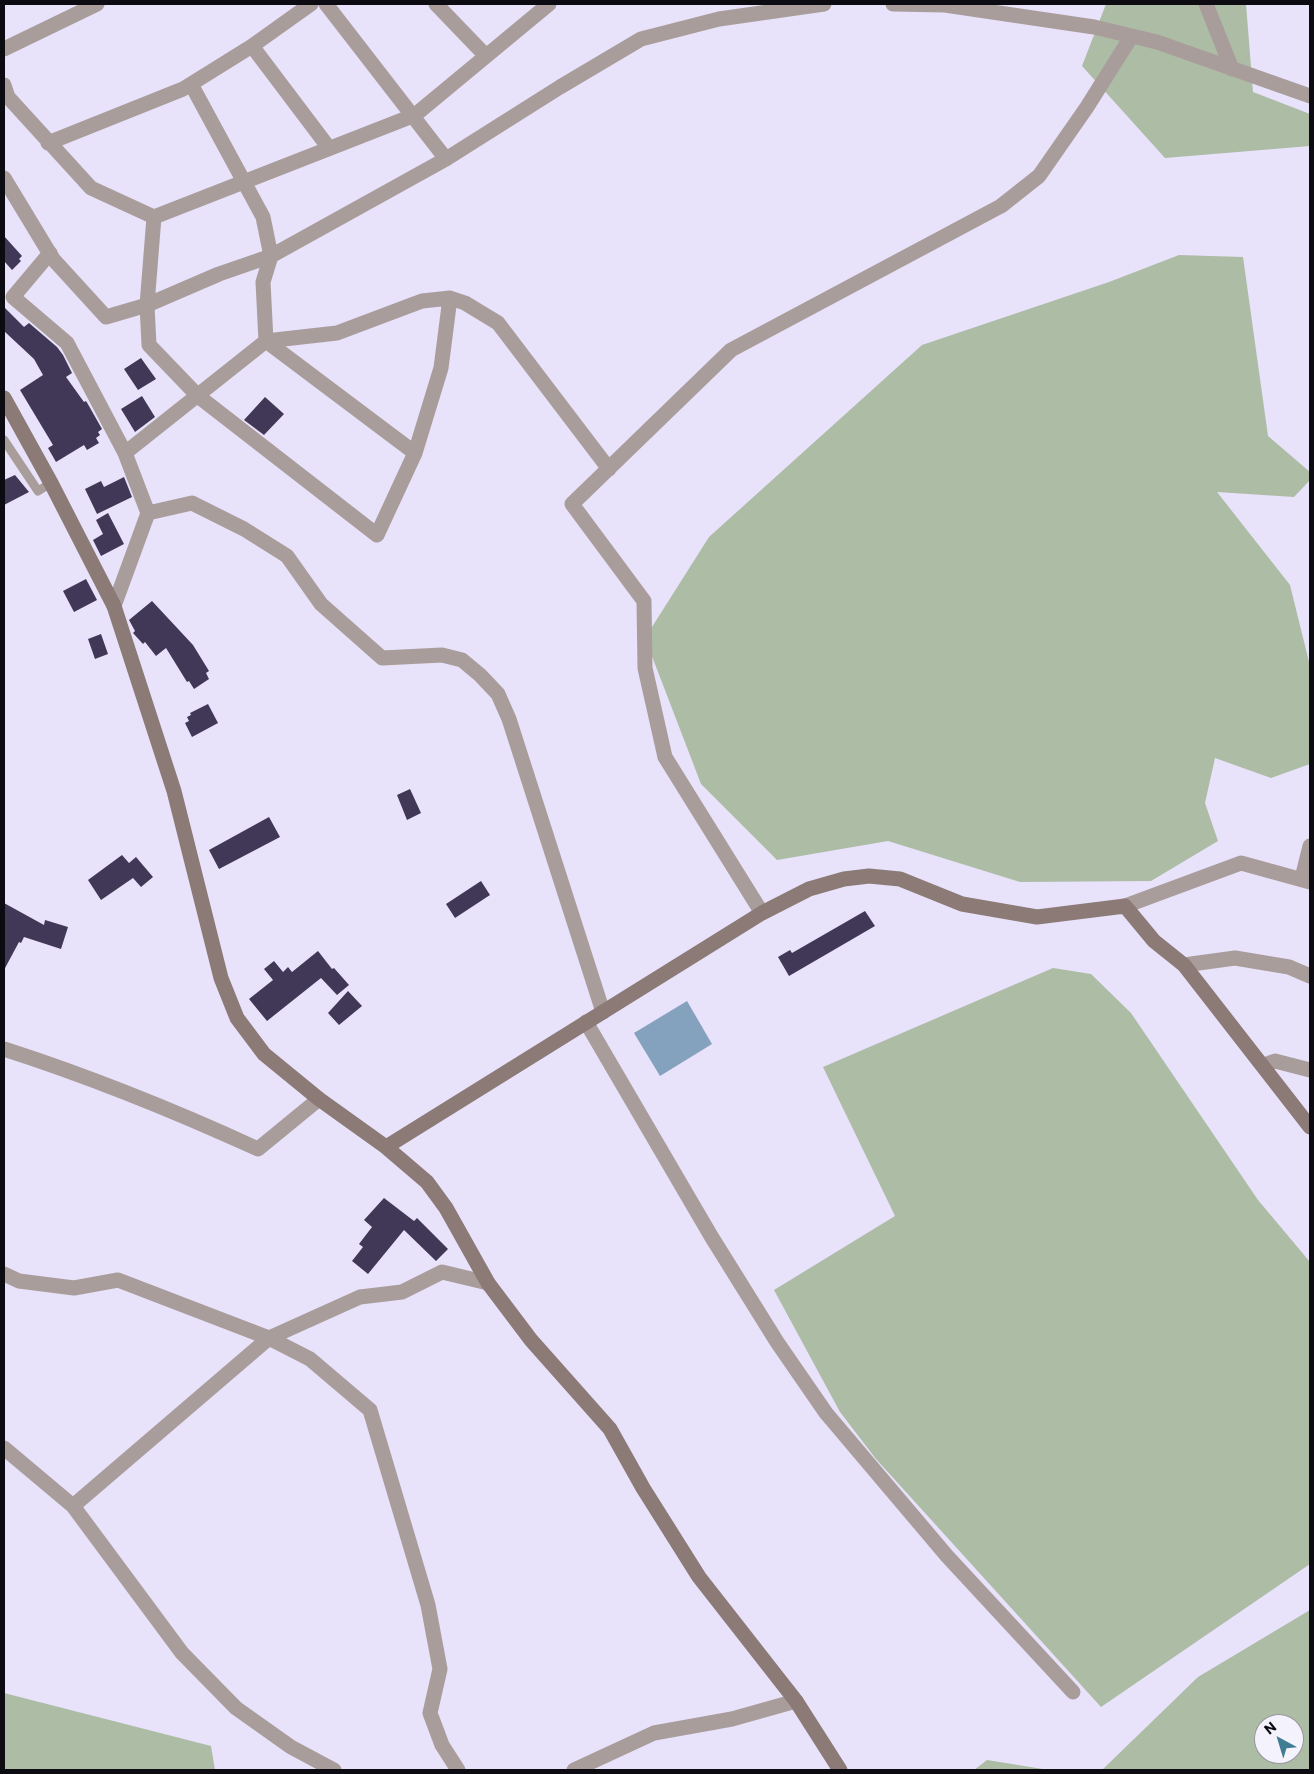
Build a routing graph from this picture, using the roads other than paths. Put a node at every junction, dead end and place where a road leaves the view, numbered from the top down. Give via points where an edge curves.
1 (97, 4) edge
2 (311, 4) edge
3 (326, 4) edge
4 (436, 4) edge
5 (549, 4) edge
6 (824, 4) edge
7 (893, 4) edge
8 (1206, 4) edge
9 (1131, 37) junction
10 (252, 46) junction
11 (4, 49) edge
12 (486, 56) junction
13 (1232, 69) junction
14 (191, 84) junction
15 (4, 85) edge
16 (1310, 96) edge
17 (415, 115) junction
18 (48, 143) junction
19 (329, 148) junction
20 (446, 159) junction
21 (4, 178) edge
22 (243, 181) junction
23 (154, 216) junction
24 (50, 253) junction
25 (271, 256) junction
26 (450, 298) junction
27 (147, 305) junction
28 (266, 341) junction
29 (198, 396) junction
30 (4, 398) edge
31 (4, 440) edge
32 (125, 453) junction
33 (415, 453) junction
34 (609, 469) junction
35 (51, 483) junction
36 (148, 513) junction
37 (114, 606) junction
38 (1310, 846) edge
39 (1306, 880) edge
40 (1124, 906) junction
41 (762, 913) junction
42 (1184, 965) junction
43 (1310, 976) edge
44 (603, 1012) junction
45 (586, 1022) junction
46 (4, 1049) edge
47 (1264, 1065) junction
48 (1310, 1070) edge
49 (319, 1099) junction
50 (1310, 1127) edge
51 (386, 1147) junction
52 (4, 1274) edge
53 (488, 1283) junction
54 (269, 1338) junction
55 (4, 1448) edge
56 (73, 1506) junction
57 (1073, 1692) dead end
58 (796, 1701) junction
59 (334, 1770) edge
60 (458, 1770) edge
61 (574, 1770) edge
62 (840, 1770) edge

1 - 11 street
2 - 10 street
3 - 17 street
4 - 12 street
5 - 12 street
6 - 20 street via 718,19 641,39
7 - 9 street via 944,5 1002,13 1094,27
8 - 13 street
9 - 13 street via 1157,42
9 - 34 street via 1039,176 1001,206 731,350
10 - 14 street
10 - 19 street
12 - 17 street
13 - 16 street
14 - 18 street
14 - 22 street
15 - 18 street via 8,97
17 - 19 street
17 - 20 street
18 - 23 street via 91,188
19 - 22 street
20 - 25 street
21 - 24 street
22 - 23 street
22 - 25 street via 263,217
23 - 27 street
24 - 27 street via 106,317
24 - 32 street via 13,297 67,343
25 - 27 street via 218,274
25 - 28 street via 263,282
26 - 28 street via 422,301 338,333
26 - 33 street via 441,368
26 - 34 street via 465,303 498,324
27 - 29 street via 149,345
28 - 29 street
28 - 33 street
29 - 32 street
29 - 33 street via 377,535
30 - 35 street
31 - 35 lane via 38,490
32 - 36 street
34 - 41 street via 572,504 644,600 645,668 665,757
35 - 37 street
36 - 37 street
36 - 44 street via 192,503 244,529 287,556 321,604 382,658 442,654 462,660 498,694 510,719
37 - 49 street via 174,792 221,978 237,1018 264,1054
38 - 39 street
39 - 40 street via 1241,863
40 - 41 street via 1037,917 962,904 900,879 869,876 809,889
40 - 42 street via 1154,941
41 - 44 street
42 - 43 street via 1235,958 1289,967
42 - 47 street
44 - 45 street
45 - 51 street
45 - 57 street via 711,1236 826,1413 947,1556
46 - 49 street via 194,1120 258,1149
47 - 48 street via 1275,1061
47 - 50 street
49 - 51 street
51 - 53 street via 427,1182 446,1208
52 - 54 street via 19,1281 74,1288 118,1280
53 - 54 street via 442,1272 402,1292 360,1298
53 - 58 street via 531,1340 610,1429 699,1577
54 - 56 street
54 - 60 street via 310,1359 370,1410 428,1605 440,1670 430,1713 442,1745
55 - 56 street
56 - 59 street via 182,1653 236,1708 291,1747
58 - 61 street via 732,1719 654,1733
58 - 62 street

